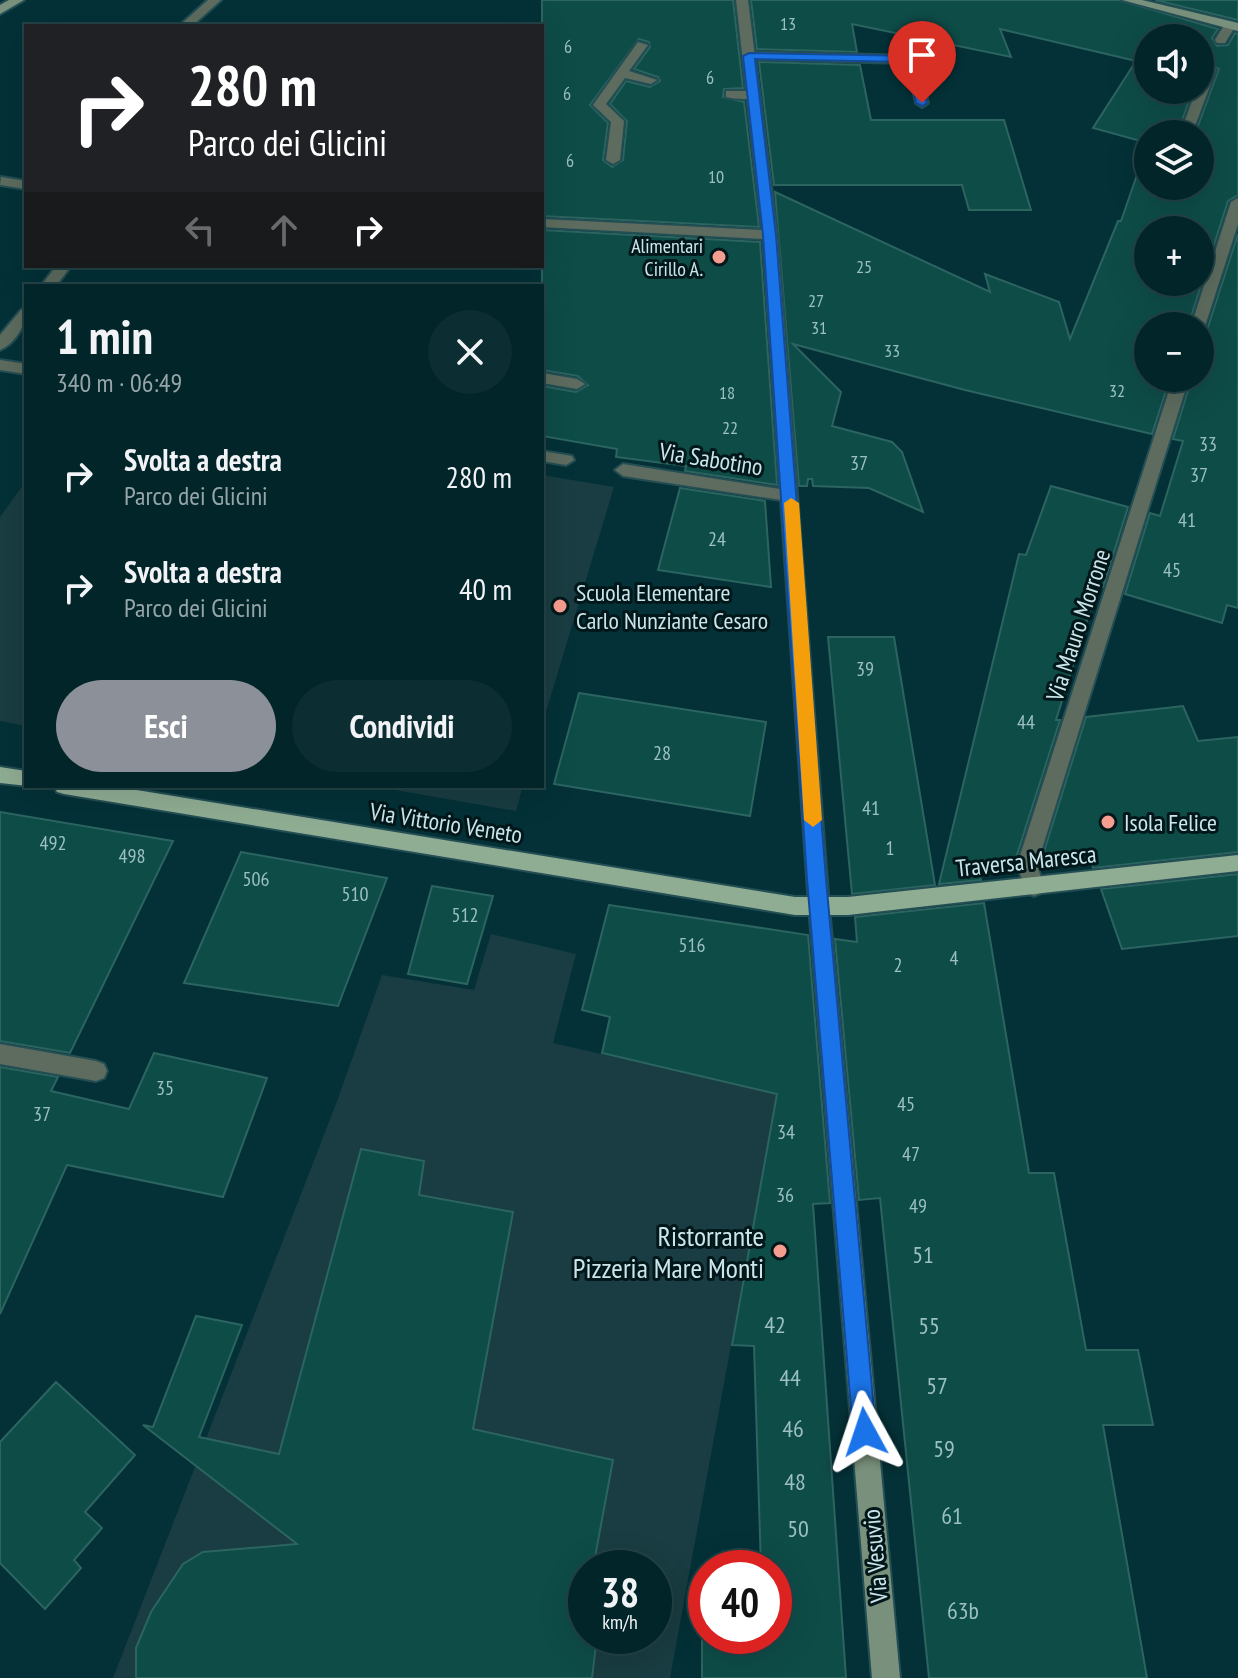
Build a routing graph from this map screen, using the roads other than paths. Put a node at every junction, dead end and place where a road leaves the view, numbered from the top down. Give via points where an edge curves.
1 (18, 0) edge
2 (215, 0) edge
3 (742, 0) edge
4 (1128, 0) edge
5 (0, 10) edge
6 (187, 24) edge
7 (1234, 26) edge
8 (1221, 40) dead end
9 (642, 45) dead end
10 (749, 56) junction
11 (621, 73) junction
12 (651, 80) dead end
13 (730, 94) dead end
14 (753, 95) junction
15 (922, 103) dead end
16 (613, 160) dead end
17 (1, 181) edge
18 (24, 185) edge
19 (1238, 202) edge
20 (544, 223) edge
21 (770, 235) junction
22 (62, 268) edge
23 (50, 284) edge
24 (1203, 312) edge
25 (24, 315) edge
26 (0, 345) edge
27 (0, 365) edge
28 (24, 369) edge
29 (544, 378) edge
30 (577, 384) dead end
31 (1177, 392) edge
32 (544, 456) edge
33 (566, 460) dead end
34 (623, 470) dead end
35 (791, 496) junction
36 (0, 775) edge
37 (24, 779) edge
38 (76, 788) edge
39 (1238, 863) edge
40 (1034, 887) junction
41 (819, 907) junction
42 (0, 1054) edge
43 (96, 1071) dead end
44 (886, 1678) edge

1 - 5 street
2 - 6 street
3 - 10 street, Via Vesuvio
4 - 7 street
7 - 8 street
9 - 11 street
10 - 14 street, Via Vesuvio
10 - 15 street via 912,59
11 - 12 street
11 - 16 street via 599,105 618,121
13 - 14 street
14 - 21 street, Via Vesuvio
17 - 18 street
19 - 24 street
20 - 21 street
21 - 35 street, Via Vesuvio
22 - 23 street
25 - 26 street
27 - 28 street
29 - 30 street
31 - 40 street, Via Mauro Morrone via 1027,865
32 - 33 street
34 - 35 street, Via Sabotino
35 - 41 street, Via Vesuvio
36 - 37 main road
38 - 41 main road, Via Vittorio Veneto
39 - 40 main road, Traversa Maresca
40 - 41 main road, Traversa Maresca
41 - 44 street, Via Vesuvio
42 - 43 street

